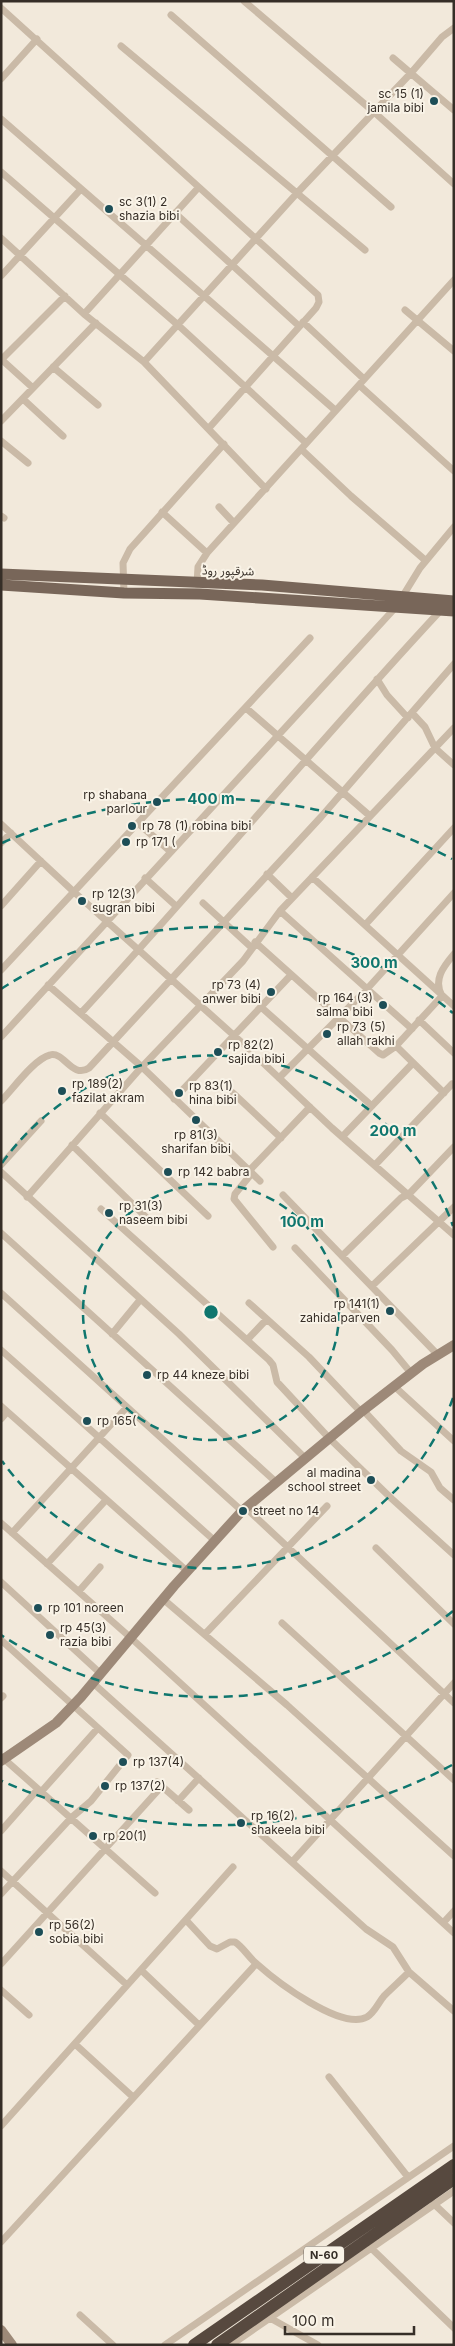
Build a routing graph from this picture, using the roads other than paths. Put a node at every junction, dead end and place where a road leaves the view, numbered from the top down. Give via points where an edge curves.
1 (244, 1) edge
2 (2, 9) edge
3 (171, 15) dead end
4 (454, 28) edge
5 (37, 39) junction
6 (121, 46) dead end
7 (393, 58) dead end
8 (411, 73) junction
9 (1, 79) edge
10 (454, 110) edge
11 (374, 112) junction
12 (1, 119) edge
13 (332, 158) junction
14 (1, 172) edge
15 (454, 184) edge
16 (198, 188) junction
17 (81, 189) junction
18 (298, 192) junction
19 (390, 207) dead end
20 (175, 213) junction
21 (54, 218) junction
22 (1, 238) edge
23 (256, 240) junction
24 (145, 245) junction
25 (365, 250) dead end
26 (20, 256) junction
27 (233, 265) junction
28 (120, 275) junction
29 (1, 276) edge
30 (454, 280) edge
31 (206, 295) junction
32 (65, 296) junction
33 (405, 310) dead end
34 (84, 314) junction
35 (418, 321) junction
36 (96, 323) junction
37 (301, 324) junction
38 (178, 325) junction
39 (454, 351) edge
40 (274, 355) junction
41 (1, 360) edge
42 (144, 362) junction
43 (53, 368) junction
44 (362, 382) junction
45 (245, 387) junction
46 (33, 388) junction
47 (23, 399) junction
48 (98, 405) dead end
49 (335, 410) junction
50 (1, 421) edge
51 (209, 428) junction
52 (64, 436) dead end
53 (1, 441) edge
54 (306, 442) junction
55 (224, 444) junction
56 (301, 449) junction
57 (28, 463) dead end
58 (454, 471) edge
59 (266, 489) junction
60 (219, 507) dead end
61 (162, 512) junction
62 (234, 522) junction
63 (454, 527) edge
64 (207, 553) junction
65 (426, 560) junction
66 (1, 574) edge
67 (123, 581) junction
68 (197, 584) junction
69 (1, 585) edge
70 (124, 593) junction
71 (402, 597) junction
72 (454, 601) edge
73 (396, 608) junction
74 (441, 610) junction
75 (454, 611) edge
76 (310, 638) dead end
77 (454, 664) edge
78 (377, 679) junction
79 (246, 708) junction
80 (410, 716) junction
81 (454, 728) edge
82 (277, 734) junction
83 (435, 748) junction
84 (306, 759) junction
85 (454, 765) edge
86 (342, 792) junction
87 (370, 816) junction
88 (138, 823) junction
89 (1, 824) edge
90 (454, 828) edge
91 (11, 833) junction
92 (1, 843) edge
93 (170, 851) junction
94 (41, 861) junction
95 (267, 874) junction
96 (312, 877) junction
97 (145, 878) junction
98 (74, 892) junction
99 (454, 893) edge
100 (292, 898) junction
101 (203, 903) dead end
102 (1, 906) edge
103 (176, 906) junction
104 (280, 911) junction
105 (107, 920) junction
106 (224, 921) junction
107 (365, 925) junction
108 (254, 945) junction
109 (139, 950) junction
110 (397, 954) junction
111 (454, 954) edge
112 (1, 970) edge
113 (291, 975) junction
114 (171, 979) junction
115 (48, 985) junction
116 (367, 989) junction
117 (442, 996) junction
118 (200, 1005) junction
119 (454, 1006) edge
120 (261, 1007) junction
121 (81, 1013) junction
122 (338, 1018) junction
123 (419, 1020) junction
124 (412, 1029) junction
125 (234, 1036) junction
126 (1, 1037) edge
127 (113, 1042) junction
128 (396, 1046) junction
129 (249, 1049) dead end
130 (308, 1049) junction
131 (454, 1053) edge
132 (259, 1059) dead end
133 (413, 1063) junction
134 (142, 1067) junction
135 (279, 1078) junction
136 (452, 1084) dead end
137 (233, 1093) dead end
138 (444, 1093) junction
139 (174, 1099) junction
140 (1, 1101) edge
141 (372, 1106) junction
142 (310, 1108) junction
143 (100, 1114) junction
144 (41, 1121) dead end
145 (342, 1136) junction
146 (281, 1138) junction
147 (72, 1145) junction
148 (454, 1148) edge
149 (1, 1165) edge
150 (375, 1165) junction
151 (1, 1172) edge
152 (251, 1172) junction
153 (260, 1181) dead end
154 (409, 1194) junction
155 (283, 1195) dead end
156 (27, 1197) junction
157 (454, 1207) edge
158 (101, 1210) dead end
159 (208, 1216) dead end
160 (440, 1221) junction
161 (152, 1222) dead end
162 (1, 1233) edge
163 (454, 1235) edge
164 (273, 1247) dead end
165 (295, 1248) dead end
166 (342, 1256) junction
167 (372, 1286) junction
168 (1, 1293) edge
169 (140, 1300) junction
170 (249, 1303) dead end
171 (266, 1320) junction
172 (112, 1334) junction
173 (247, 1340) junction
174 (454, 1345) edge
175 (1, 1350) edge
176 (438, 1354) junction
177 (411, 1373) junction
178 (394, 1386) junction
179 (1, 1406) edge
180 (127, 1407) junction
181 (362, 1411) junction
182 (7, 1412) junction
183 (1, 1419) edge
184 (100, 1438) junction
185 (329, 1438) junction
186 (454, 1441) edge
187 (305, 1458) junction
188 (71, 1468) junction
189 (276, 1482) junction
190 (106, 1500) junction
191 (454, 1500) edge
192 (327, 1506) dead end
193 (244, 1509) junction
194 (1, 1523) edge
195 (12, 1533) junction
196 (215, 1541) junction
197 (287, 1547) junction
198 (376, 1548) dead end
199 (454, 1555) edge
200 (47, 1564) junction
201 (100, 1567) dead end
202 (187, 1571) junction
203 (1, 1582) edge
204 (79, 1592) junction
205 (163, 1599) junction
206 (282, 1623) dead end
207 (454, 1624) edge
208 (205, 1634) junction
209 (132, 1638) junction
210 (1, 1640) edge
211 (101, 1674) junction
212 (93, 1683) junction
213 (454, 1684) edge
214 (444, 1694) junction
215 (454, 1703) edge
216 (73, 1706) junction
217 (98, 1728) junction
218 (406, 1736) junction
219 (2, 1759) edge
220 (199, 1778) junction
221 (368, 1779) junction
222 (454, 1780) edge
223 (40, 1790) junction
224 (178, 1801) junction
225 (189, 1810) dead end
226 (71, 1818) junction
227 (330, 1821) junction
228 (1, 1831) edge
229 (106, 1849) junction
230 (454, 1856) edge
231 (292, 1862) junction
232 (234, 1867) dead end
233 (1, 1871) edge
234 (13, 1882) junction
235 (155, 1893) dead end
236 (1, 1894) edge
237 (454, 1910) edge
238 (48, 1913) junction
239 (186, 1920) junction
240 (443, 1923) junction
241 (454, 1933) edge
242 (1, 1964) edge
243 (256, 1964) junction
244 (141, 1970) junction
245 (409, 1972) junction
246 (127, 1985) junction
247 (1, 1990) edge
248 (454, 2012) edge
249 (29, 2015) dead end
250 (199, 2025) junction
251 (75, 2044) junction
252 (329, 2077) dead end
253 (133, 2096) junction
254 (1, 2126) edge
255 (454, 2146) edge
256 (454, 2165) edge
257 (408, 2177) junction
258 (454, 2179) edge
259 (454, 2191) edge
260 (434, 2204) junction
261 (454, 2223) edge
262 (1, 2242) edge
263 (371, 2248) junction
264 (80, 2315) dead end
265 (270, 2318) junction
266 (454, 2328) edge
267 (1, 2330) edge
268 (12, 2345) edge
269 (113, 2345) edge
270 (165, 2345) edge
271 (194, 2345) edge
272 (217, 2345) edge
273 (231, 2345) edge
274 (318, 2345) edge

1 - 11 street
2 - 5 street
3 - 13 street
4 - 8 street
5 - 9 street
5 - 16 street
6 - 18 street
7 - 8 street
8 - 10 street
8 - 11 street
11 - 13 street
11 - 15 street
12 - 17 street
13 - 18 street
13 - 19 street
14 - 21 street
16 - 20 street
16 - 23 street
17 - 21 street
17 - 24 street
18 - 23 street
18 - 25 street
20 - 24 street
20 - 27 street
21 - 26 street
21 - 28 street
22 - 26 street
23 - 27 street
23 - 37 street via 318,295 318,305
24 - 28 street
24 - 31 street
26 - 29 street
26 - 32 street
27 - 31 street
27 - 37 street
28 - 34 street
28 - 38 street
30 - 35 street
31 - 38 street
31 - 40 street
32 - 34 street
32 - 41 street
33 - 35 street
34 - 36 street
35 - 39 street
35 - 44 street
36 - 42 street
36 - 43 street
37 - 40 street
37 - 44 street
38 - 42 street
38 - 45 street
40 - 45 street
40 - 49 street
41 - 46 street
42 - 51 street
43 - 46 street
43 - 48 street
44 - 49 street
44 - 58 street
45 - 51 street
45 - 54 street
46 - 47 street
47 - 50 street
47 - 52 street
49 - 54 street
51 - 55 street
53 - 57 street
54 - 56 street
55 - 59 street
55 - 61 street
56 - 59 street
56 - 65 street
59 - 62 street
60 - 62 street
61 - 64 street
61 - 67 street via 126,556
62 - 64 street
63 - 65 street
64 - 68 street via 198,566
65 - 71 street
66 - 67 main road, شرقپور روڈ
67 - 68 main road, شرقپور روڈ
67 - 70 street
68 - 71 main road, شرقپور روڈ via 262,585
69 - 70 main road, شرقپور روڈ
70 - 73 main road, شرقپور روڈ via 200,594
71 - 72 main road, شرقپور روڈ
71 - 73 street
73 - 74 main road, شرقپور روڈ
73 - 82 street
74 - 75 main road, شرقپور روڈ
74 - 78 street
76 - 79 street
77 - 80 street
78 - 80 street via 387,695
78 - 84 street
79 - 82 street
79 - 88 street
80 - 83 street via 425,728
80 - 86 street
81 - 83 street
82 - 84 street
82 - 93 street
83 - 85 street
83 - 87 street
84 - 86 street
84 - 103 street
86 - 87 street
86 - 95 street
87 - 96 street
88 - 93 street
88 - 98 street
89 - 91 street
90 - 107 street
91 - 92 street
91 - 94 street
93 - 97 street
94 - 98 street
94 - 102 street
95 - 100 street
95 - 106 street
96 - 100 street
96 - 107 street
97 - 103 street
97 - 105 street
98 - 105 street
98 - 112 street
99 - 110 street
100 - 104 street
101 - 106 street
103 - 109 street
104 - 108 street
104 - 116 street
105 - 109 street
105 - 115 street
106 - 108 street
106 - 114 street
107 - 110 street
108 - 113 street
108 - 118 street
109 - 114 street
109 - 121 street
110 - 116 street
110 - 117 street
111 - 117 street via 438,979
113 - 120 street
113 - 122 street
114 - 118 street
114 - 127 street
115 - 121 street
115 - 126 street
116 - 122 street
116 - 124 street
117 - 119 street
117 - 123 street
118 - 125 street
118 - 134 street
120 - 125 street
120 - 130 street
121 - 127 street
122 - 128 street via 381,1055
122 - 130 street
123 - 124 street
123 - 131 street
124 - 128 street
125 - 129 street
125 - 139 street
127 - 134 street
127 - 140 street via 85,1070 73,1068 56,1055 47,1056
128 - 133 street
130 - 135 street
130 - 141 street
132 - 135 street
133 - 138 street
133 - 141 street
134 - 139 street
134 - 143 street
135 - 142 street
136 - 138 street
137 - 146 street
138 - 150 street
139 - 152 street
141 - 145 street
142 - 145 street
142 - 146 street
143 - 147 street
143 - 159 street
144 - 149 street
145 - 150 street
146 - 152 street
147 - 156 street
147 - 161 street
148 - 154 street
150 - 154 street
151 - 156 street
152 - 153 street
152 - 164 street via 234,1199
154 - 160 street
154 - 166 street
155 - 166 street
156 - 169 street
157 - 160 street
158 - 173 street
160 - 163 street
160 - 167 street
162 - 172 street
165 - 177 street
166 - 167 street
167 - 176 street
168 - 180 street
169 - 172 street
169 - 187 street
170 - 171 street
171 - 173 street
171 - 181 street via 309,1357
172 - 189 street
173 - 185 street via 273,1365 280,1385
174 - 176 street
175 - 184 street
176 - 177 street
177 - 178 street
178 - 181 street
178 - 186 street
179 - 182 street
180 - 184 street
180 - 193 street
181 - 185 street
181 - 191 street via 401,1452 431,1472 440,1488
182 - 183 street
182 - 188 street
184 - 188 street
184 - 196 street
185 - 187 street
185 - 199 street
187 - 189 street
188 - 190 street
188 - 195 street
189 - 193 street
190 - 200 street
190 - 202 street
192 - 197 street
193 - 196 street
193 - 197 street
194 - 195 street
195 - 200 street
196 - 202 street
197 - 208 street
197 - 214 street
198 - 207 street
200 - 204 street
201 - 204 street
202 - 205 street
203 - 211 street
204 - 209 street
205 - 208 street
205 - 209 street
206 - 218 street
208 - 221 street
209 - 211 street
209 - 227 street
210 - 216 street
211 - 212 street
212 - 216 street
212 - 220 street
213 - 214 street
214 - 215 street
214 - 218 street
216 - 217 street
216 - 219 street via 56,1723
217 - 223 street
217 - 226 street via 127,1752 128,1757 85,1807
218 - 221 street
218 - 222 street
219 - 223 street
220 - 224 street
220 - 231 street
221 - 227 street
221 - 230 street
223 - 226 street
223 - 228 street
224 - 225 street
224 - 229 street via 160,1784
226 - 229 street
226 - 234 street
227 - 231 street
227 - 240 street
229 - 235 street
229 - 238 street
231 - 245 street via 366,1929 392,1946
232 - 239 street
233 - 234 street
234 - 236 street
234 - 238 street
237 - 240 street
238 - 242 street
238 - 246 street
239 - 243 street via 210,1946 220,1949 236,1942
239 - 244 street
240 - 241 street
243 - 245 street via 307,2002 354,2018 368,2016
243 - 250 street
244 - 246 street
244 - 250 street
245 - 248 street
246 - 251 street
247 - 249 street
250 - 253 street
251 - 253 street
251 - 254 street
252 - 257 street
253 - 262 street
255 - 257 street
256 - 271 highway, N-60
257 - 270 street
258 - 272 highway, N-60
259 - 260 street
260 - 261 street
260 - 263 street
263 - 265 street
263 - 266 street
264 - 269 street
265 - 273 street
265 - 274 street
267 - 268 street

